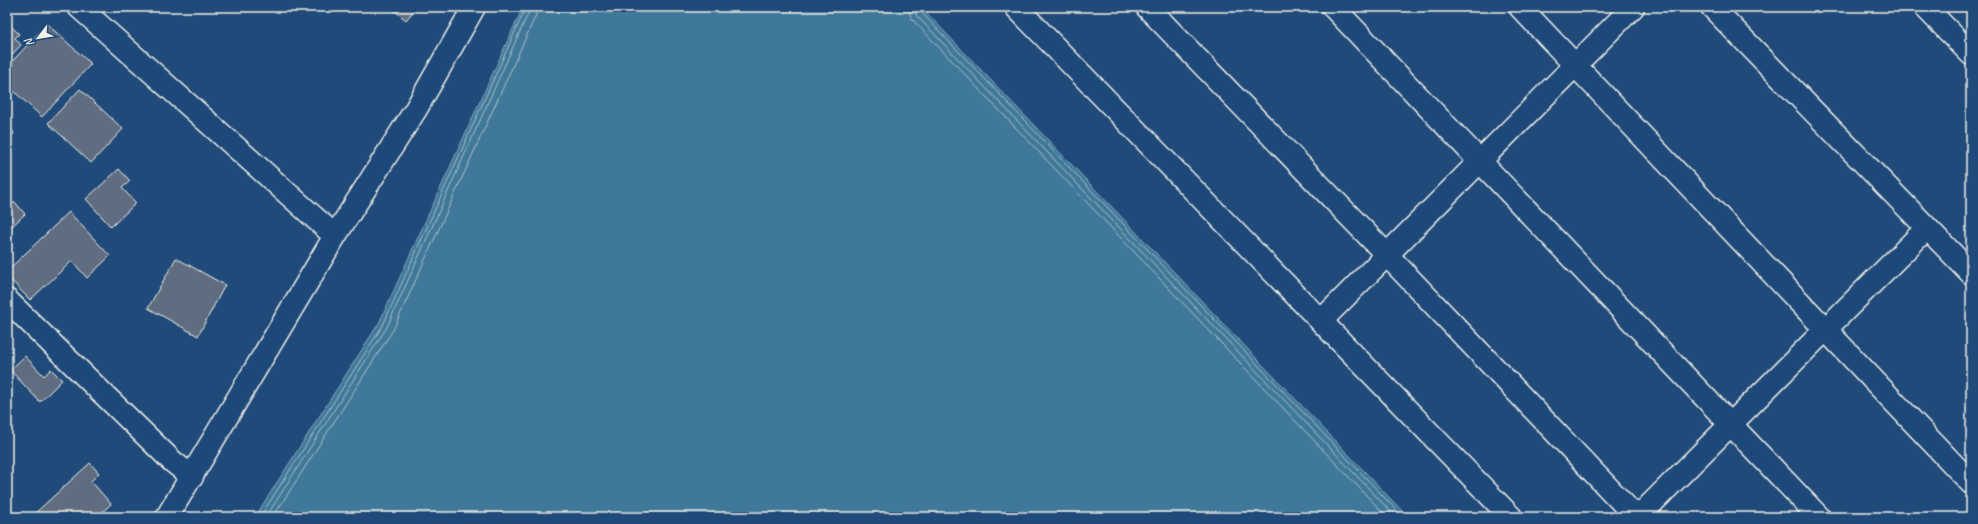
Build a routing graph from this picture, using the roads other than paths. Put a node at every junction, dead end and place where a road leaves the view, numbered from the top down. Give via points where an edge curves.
1 (474, 7) edge
2 (1016, 7) edge
3 (1147, 7) edge
4 (1333, 7) edge
5 (1520, 7) edge
6 (1633, 7) edge
7 (1712, 7) edge
8 (1925, 7) edge
9 (81, 8) edge
10 (1971, 54) edge
11 (1576, 65) junction
12 (1481, 161) junction
13 (1927, 228) junction
14 (335, 236) junction
15 (1387, 254) junction
16 (1971, 273) edge
17 (7, 300) edge
18 (1321, 321) junction
19 (1826, 330) junction
20 (1731, 424) junction
21 (192, 477) junction
22 (1971, 484) edge
23 (167, 517) edge
24 (1511, 517) edge
25 (1637, 517) edge
26 (1819, 517) edge

1 - 14 street via 416,109
2 - 18 street
3 - 15 street
4 - 12 street
5 - 11 street
6 - 11 street
7 - 13 street
8 - 10 street
9 - 14 street
11 - 12 street
11 - 19 street
12 - 15 street
12 - 20 street
13 - 16 street
13 - 19 street
14 - 21 street
15 - 18 street
15 - 25 street
17 - 21 street via 172,461
18 - 24 street
19 - 20 street
19 - 22 street
20 - 25 street
20 - 26 street
21 - 23 street

